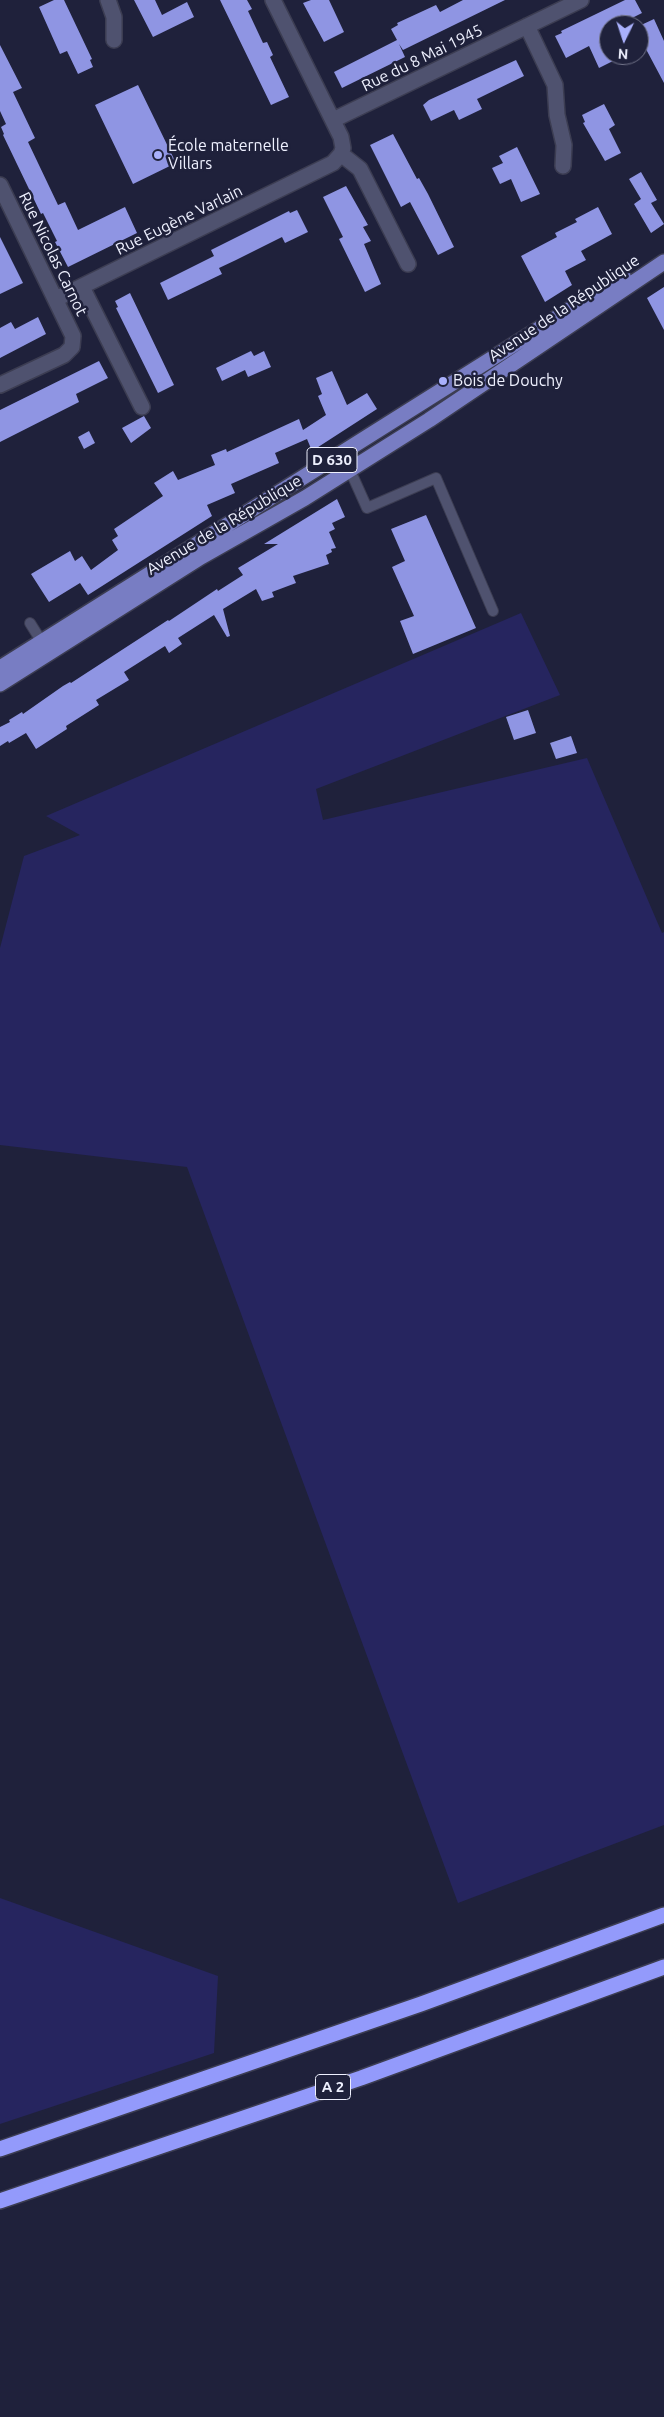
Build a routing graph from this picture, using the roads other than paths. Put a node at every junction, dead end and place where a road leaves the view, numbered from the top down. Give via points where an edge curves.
1 (108, 0) edge
2 (274, 0) edge
3 (581, 0) edge
4 (527, 26) junction
5 (114, 40) dead end
6 (332, 120) junction
7 (342, 154) junction
8 (563, 166) dead end
9 (0, 185) edge
10 (664, 250) edge
11 (664, 262) edge
12 (408, 264) dead end
13 (82, 287) junction
14 (56, 299) junction
15 (0, 385) edge
16 (142, 407) dead end
17 (340, 455) junction
18 (349, 470) junction
19 (494, 610) dead end
20 (30, 622) dead end
21 (46, 647) junction
22 (0, 668) edge
23 (0, 684) edge
24 (664, 1915) edge
25 (664, 1967) edge
26 (0, 2149) edge
27 (0, 2201) edge

1 - 5 street via 114,17
2 - 6 street
3 - 4 street, Rue du 8 Mai 1945
4 - 6 street, Rue du 8 Mai 1945
4 - 8 street via 555,86 564,144
6 - 7 street via 342,142
7 - 12 street via 360,168
7 - 13 street, Rue Eugène Varlain via 333,164
9 - 14 street, Rue Nicolas Carnot
10 - 17 main road, Avenue de la République / D 630
11 - 18 main road, Avenue de la République / D 630 via 446,410
13 - 14 street, Rue Eugène Varlain
13 - 16 street
14 - 15 street, Rue Nicolas Carnot via 72,331 72,347 64,355
17 - 18 lane
17 - 21 main road, Avenue de la République / D 630
18 - 19 lane via 367,508 436,478
18 - 21 main road, Avenue de la République / D 630
20 - 21 lane
21 - 22 main road, Avenue de la République / D 630
21 - 23 main road, Avenue de la République / D 630
24 - 26 highway via 412,2008
25 - 27 highway, A 2 via 361,2078

